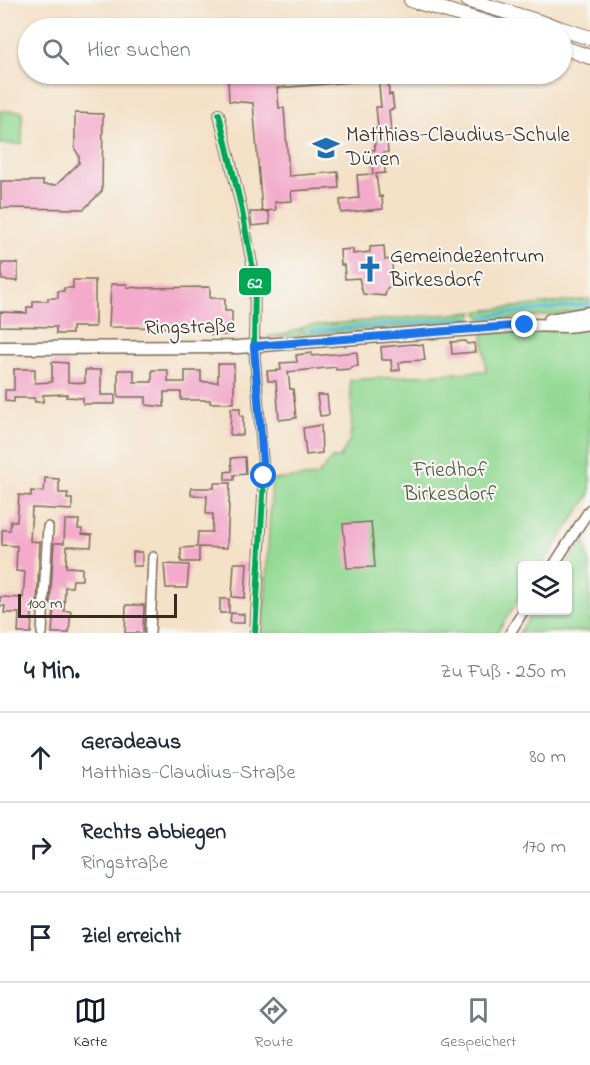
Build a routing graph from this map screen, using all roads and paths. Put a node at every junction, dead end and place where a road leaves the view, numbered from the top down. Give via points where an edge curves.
1 (411, 0) edge
2 (468, 0) edge
3 (471, 18) edge
4 (525, 18) edge
5 (572, 33) edge
6 (590, 38) edge
7 (572, 51) edge
8 (590, 57) edge
9 (219, 114) dead end
10 (590, 313) edge
11 (590, 323) edge
12 (525, 325) junction
13 (254, 346) junction
14 (0, 348) edge
15 (590, 509) edge
16 (48, 527) dead end
17 (153, 557) dead end
18 (557, 561) edge
19 (521, 615) edge
20 (512, 632) edge
21 (42, 633) edge
22 (150, 633) edge
23 (255, 633) edge

1 - 3 main road
2 - 4 main road
5 - 6 main road
7 - 8 main road
9 - 13 street via 255,280
10 - 12 main road, Ringstraße
11 - 12 main road, Ringstraße
12 - 13 main road, Ringstraße
13 - 14 main road, Ringstraße
13 - 23 street via 264,478
15 - 18 street
16 - 21 street
17 - 22 street
19 - 20 street

